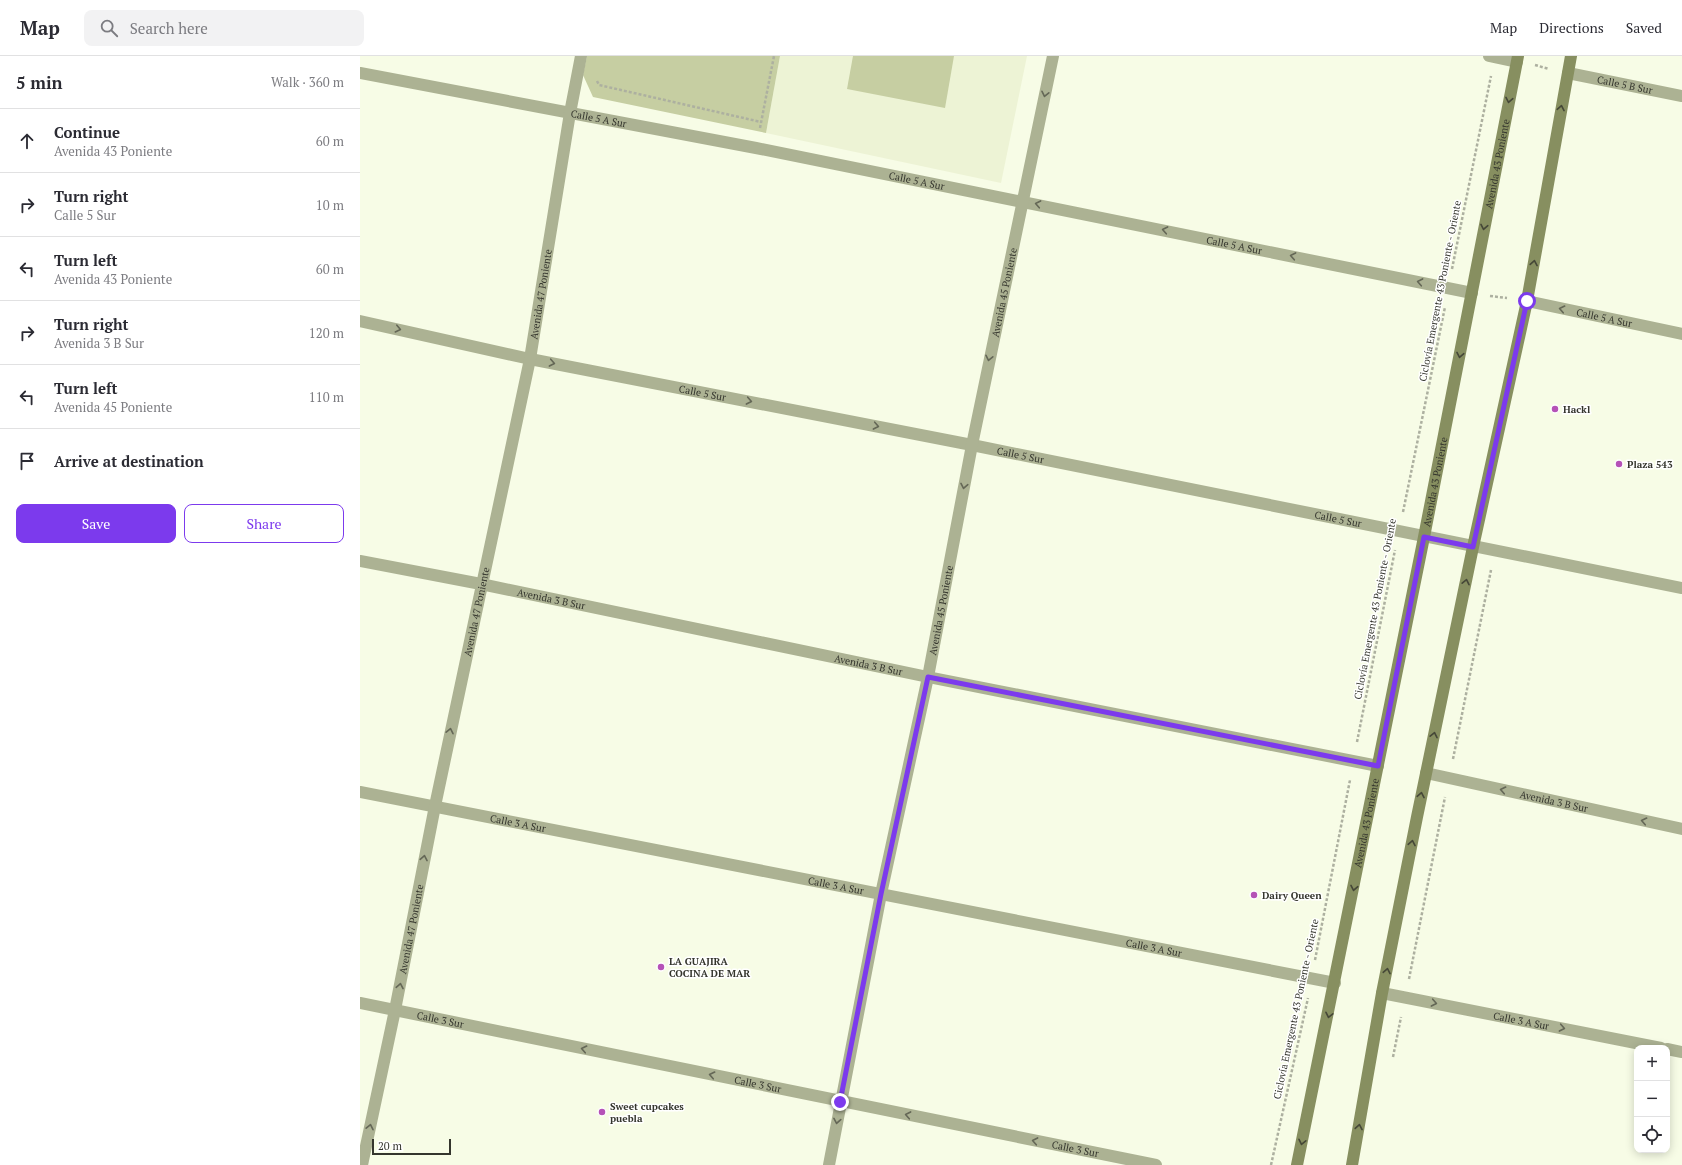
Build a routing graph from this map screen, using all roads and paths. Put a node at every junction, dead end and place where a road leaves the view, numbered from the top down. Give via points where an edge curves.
1 (581, 56) edge
2 (774, 56) edge
3 (1053, 56) edge
4 (1571, 56) edge
5 (1492, 57) edge
6 (1517, 59) edge
7 (360, 73) edge
8 (1568, 73) junction
9 (596, 79) dead end
10 (1682, 96) edge
11 (570, 113) junction
12 (761, 122) junction
13 (756, 148) junction
14 (1022, 201) junction
15 (1449, 288) junction
16 (1472, 293) junction
17 (1527, 301) junction
18 (360, 321) edge
19 (1682, 334) edge
20 (530, 359) junction
21 (972, 445) junction
22 (1399, 531) junction
23 (1424, 537) junction
24 (1473, 547) junction
25 (1495, 551) junction
26 (360, 562) edge
27 (481, 584) junction
28 (1682, 588) edge
29 (928, 677) junction
30 (1354, 760) junction
31 (1378, 766) junction
32 (1426, 773) junction
33 (1449, 778) junction
34 (360, 792) edge
35 (435, 806) junction
36 (1682, 829) edge
37 (881, 894) junction
38 (1312, 979) junction
39 (1335, 983) junction
40 (1382, 993) junction
41 (1406, 997) junction
42 (360, 1003) edge
43 (395, 1010) junction
44 (1646, 1045) edge
45 (1670, 1050) edge
46 (1682, 1052) edge
47 (1393, 1058) dead end
48 (840, 1102) junction
49 (362, 1165) edge
50 (829, 1165) edge
51 (1156, 1165) edge
52 (1271, 1165) edge
53 (1297, 1165) edge
54 (1352, 1165) edge

1 - 11 street, Avenida 47 Poniente
2 - 12 path
3 -> 14 street, Avenida 45 Poniente
4 - 8 main road
5 - 6 street
5 - 15 path, Ciclovía Emergente 43 Poniente - Oriente
6 - 8 path
6 -> 16 main road, Avenida 43 Poniente
7 - 11 street, Calle 5 A Sur
8 - 10 street, Calle 5 B Sur
17 -> 8 main road
9 - 12 path via 599,86
11 - 13 street, Calle 5 A Sur
11 - 20 street, Avenida 47 Poniente
12 - 13 path
13 - 14 street, Calle 5 A Sur
15 -> 14 street, Calle 5 A Sur
14 -> 21 street, Avenida 45 Poniente
15 - 16 street, Calle 5 A Sur
15 - 22 path, Ciclovía Emergente 43 Poniente - Oriente
16 - 17 path
16 -> 23 main road, Avenida 43 Poniente
19 -> 17 street, Calle 5 A Sur
17 - 24 main road
18 -> 20 street, Calle 5 Sur
20 -> 21 street, Calle 5 Sur
20 - 27 street, Avenida 47 Poniente
21 - 22 street, Calle 5 Sur
21 -> 29 street, Avenida 45 Poniente
22 - 23 street, Calle 5 Sur
22 - 30 path, Ciclovía Emergente 43 Poniente - Oriente
23 - 24 street, Calle 5 Sur
23 - 31 main road, Avenida 43 Poniente
24 - 25 street, Calle 5 Sur
32 -> 24 main road
25 - 28 street, Calle 5 Sur
25 - 33 path
26 - 27 street, Avenida 3 B Sur
27 - 29 street, Avenida 3 B Sur
35 -> 27 street, Avenida 47 Poniente
29 - 30 street, Avenida 3 B Sur
29 - 37 street, Avenida 45 Poniente
30 - 31 street, Avenida 3 B Sur
30 - 38 path, Ciclovía Emergente 43 Poniente - Oriente
31 -> 39 main road, Avenida 43 Poniente
32 - 33 street, Avenida 3 B Sur
40 -> 32 main road
36 -> 33 street, Avenida 3 B Sur
33 - 41 path
34 - 35 street, Calle 3 A Sur
35 - 37 street, Calle 3 A Sur
43 -> 35 street, Avenida 47 Poniente
37 - 38 street, Calle 3 A Sur
37 - 48 street, Avenida 45 Poniente
38 - 39 street, Calle 3 A Sur
38 - 52 path, Ciclovía Emergente 43 Poniente - Oriente
39 -> 53 main road, Avenida 43 Poniente
40 - 41 street, Calle 3 A Sur
54 -> 40 main road
41 -> 44 street, Calle 3 A Sur
41 - 47 path
42 - 43 street, Calle 3 Sur
48 -> 43 street, Calle 3 Sur
49 -> 43 street, Avenida 47 Poniente
45 - 46 street
48 -> 50 street, Avenida 45 Poniente
51 -> 48 street, Calle 3 Sur

